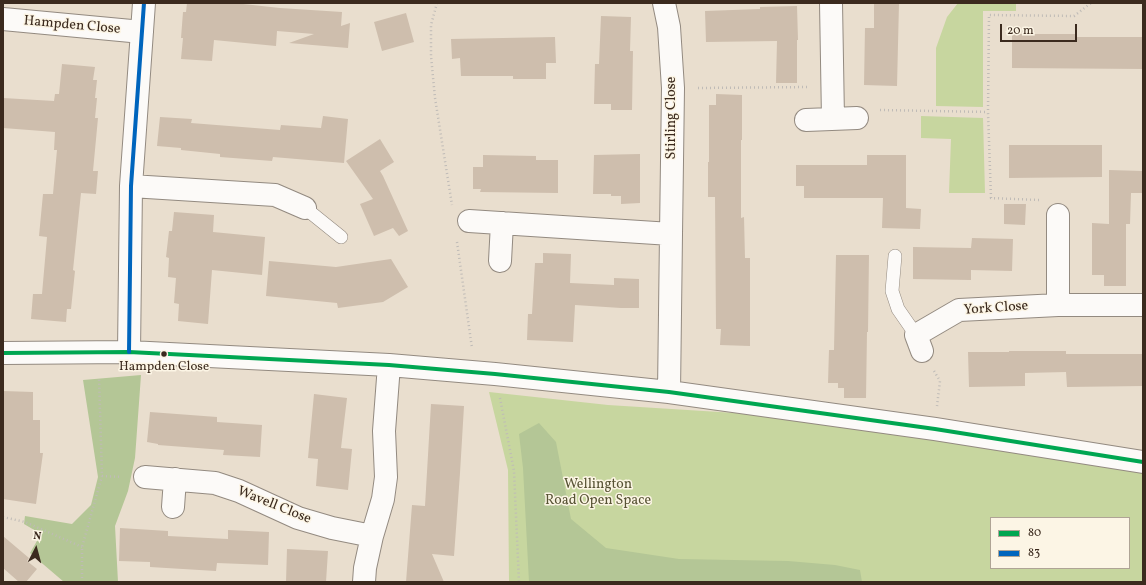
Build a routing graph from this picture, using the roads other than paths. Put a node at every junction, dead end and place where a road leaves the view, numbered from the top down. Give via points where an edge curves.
1 (144, 3) edge
2 (664, 3) edge
3 (831, 3) edge
4 (3, 19) edge
5 (142, 32) junction
6 (857, 118) road end
7 (833, 119) junction
8 (806, 120) dead end
9 (131, 186) junction
10 (305, 208) joint
11 (1058, 215) road end
12 (459, 223) road end
13 (502, 223) junction
14 (671, 234) junction
15 (341, 237) dead end
16 (895, 256) dead end
17 (500, 261) dead end
18 (1058, 305) junction
19 (1143, 305) edge
20 (919, 343) joint
21 (129, 352) junction
22 (3, 353) edge
23 (389, 365) junction
24 (669, 392) junction
25 (1143, 462) edge
26 (145, 477) dead end
27 (175, 479) junction
28 (173, 507) dead end
29 (372, 536) junction
30 (364, 582) edge

1 - 5 street
2 - 14 street, Stirling Close via 669,27 674,88
3 - 7 street
4 - 5 street, Hampden Close
5 - 9 street
6 - 7 street
7 - 8 street
9 - 10 street via 275,195
9 - 21 street
10 - 15 lane
11 - 18 street
12 - 13 street
13 - 14 street
13 - 17 street
14 - 24 street, Stirling Close
16 - 20 lane via 892,291 898,309
18 - 19 street, York Close
18 - 20 street, York Close via 959,310
21 - 22 street
21 - 23 street
23 - 24 street
23 - 29 street via 384,431 386,477 383,499
24 - 25 street via 936,429
26 - 27 street, Wavell Close
27 - 28 street
27 - 29 street, Wavell Close via 215,483 298,518
29 - 30 street

